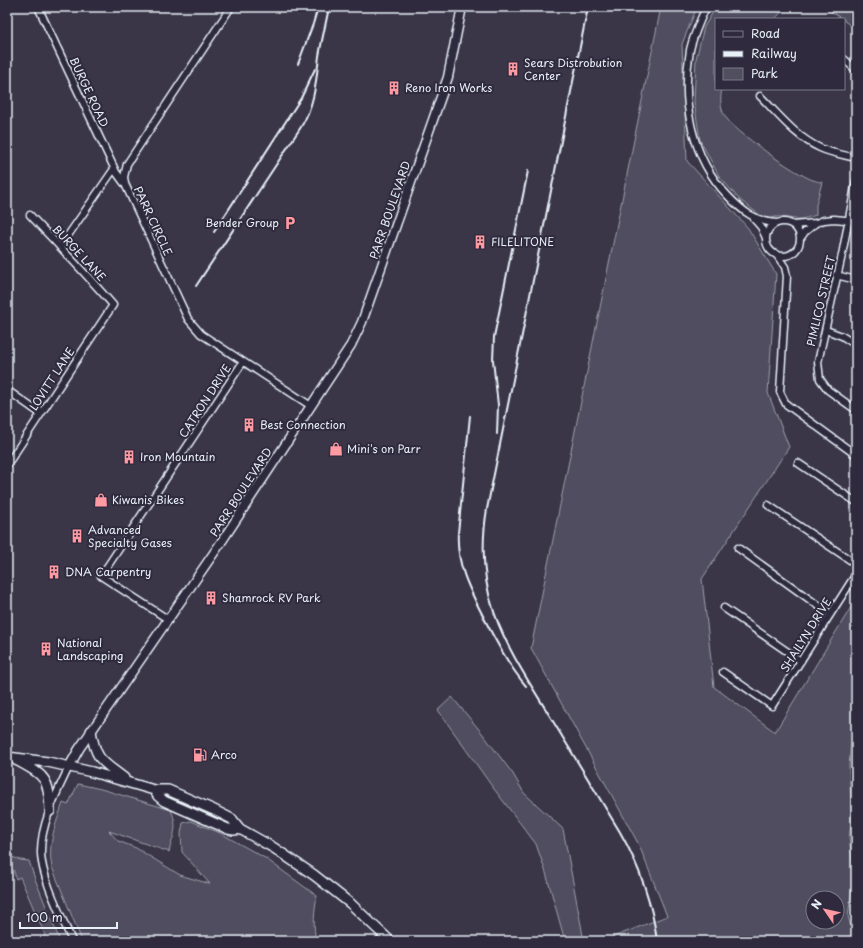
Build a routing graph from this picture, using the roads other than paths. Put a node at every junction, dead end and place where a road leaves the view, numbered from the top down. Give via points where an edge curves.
1 (38, 7) edge
2 (231, 7) edge
3 (462, 7) edge
4 (706, 7) edge
5 (845, 61) edge
6 (856, 70) edge
7 (760, 96) dead end
8 (856, 158) edge
9 (114, 170) junction
10 (856, 181) edge
11 (125, 184) junction
12 (30, 215) dead end
13 (753, 218) junction
14 (848, 220) junction
15 (856, 221) edge
16 (777, 223) junction
17 (816, 223) junction
18 (793, 225) junction
19 (766, 238) junction
20 (800, 239) junction
21 (60, 246) junction
22 (792, 253) junction
23 (776, 254) junction
24 (785, 266) junction
25 (836, 275) junction
26 (856, 280) edge
27 (113, 305) joint
28 (826, 330) junction
29 (856, 345) edge
30 (243, 362) junction
31 (7, 390) edge
32 (311, 406) junction
33 (856, 410) edge
34 (41, 414) junction
35 (856, 455) edge
36 (798, 463) dead end
37 (7, 465) edge
38 (856, 502) edge
39 (768, 505) dead end
40 (738, 548) dead end
41 (856, 564) edge
42 (856, 574) edge
43 (724, 608) dead end
44 (830, 614) junction
45 (169, 620) junction
46 (801, 661) junction
47 (723, 672) dead end
48 (91, 731) junction
49 (9, 757) edge
50 (69, 767) junction
51 (130, 783) junction
52 (50, 811) junction
53 (72, 941) edge
54 (390, 941) edge

1 - 9 street, BURGE ROAD
2 - 11 street, PARR CIRCLE via 127,164
3 - 32 main road, PARR BOULEVARD via 448,76 362,322 351,345
4 - 13 street via 690,49 687,74 692,133 697,149 714,180
5 - 6 street
7 - 8 street via 812,144
9 - 11 street, BURGE ROAD
9 - 21 street
10 - 14 street, PIMLICO STREET
11 - 30 street, PARR CIRCLE via 188,319 201,334
12 - 21 street, BURGE LANE
13 - 16 street
13 - 19 street
14 - 15 street
14 - 17 street via 834,219
14 - 25 street, PIMLICO STREET
16 - 18 street via 788,222
16 - 19 street via 769,230
17 - 18 street
17 - 20 street
18 - 20 street
19 - 23 street via 768,246
20 - 22 street
21 - 27 street, BURGE LANE
22 - 23 street
22 - 24 street
23 - 24 street
24 - 35 street via 787,276 780,392 786,404
25 - 26 street
25 - 28 street, PIMLICO STREET
27 - 34 street, LOVITT LANE
28 - 29 street
28 - 33 street, PIMLICO STREET via 818,362 820,379 828,390
30 - 32 street, PARR CIRCLE
30 - 45 street, CATRON DRIVE via 102,576
31 - 34 street
32 - 45 main road, PARR BOULEVARD
34 - 37 street, LOVITT LANE
36 - 38 street
39 - 41 street
40 - 44 street
42 - 44 street, SHAILYN DRIVE
43 - 46 street
44 - 46 street, SHAILYN DRIVE
45 - 48 main road, PARR BOULEVARD
46 - 47 street, SHAILYN DRIVE via 772,706
48 - 50 main road, PARR BOULEVARD
48 - 51 main road via 99,758
49 - 50 main road
49 - 52 main road via 36,771 45,779 50,793
50 - 51 main road
50 - 52 street
51 - 54 main road via 154,790 164,800 228,829 240,829 274,848 351,904
52 - 53 street via 43,833 41,855 46,878

